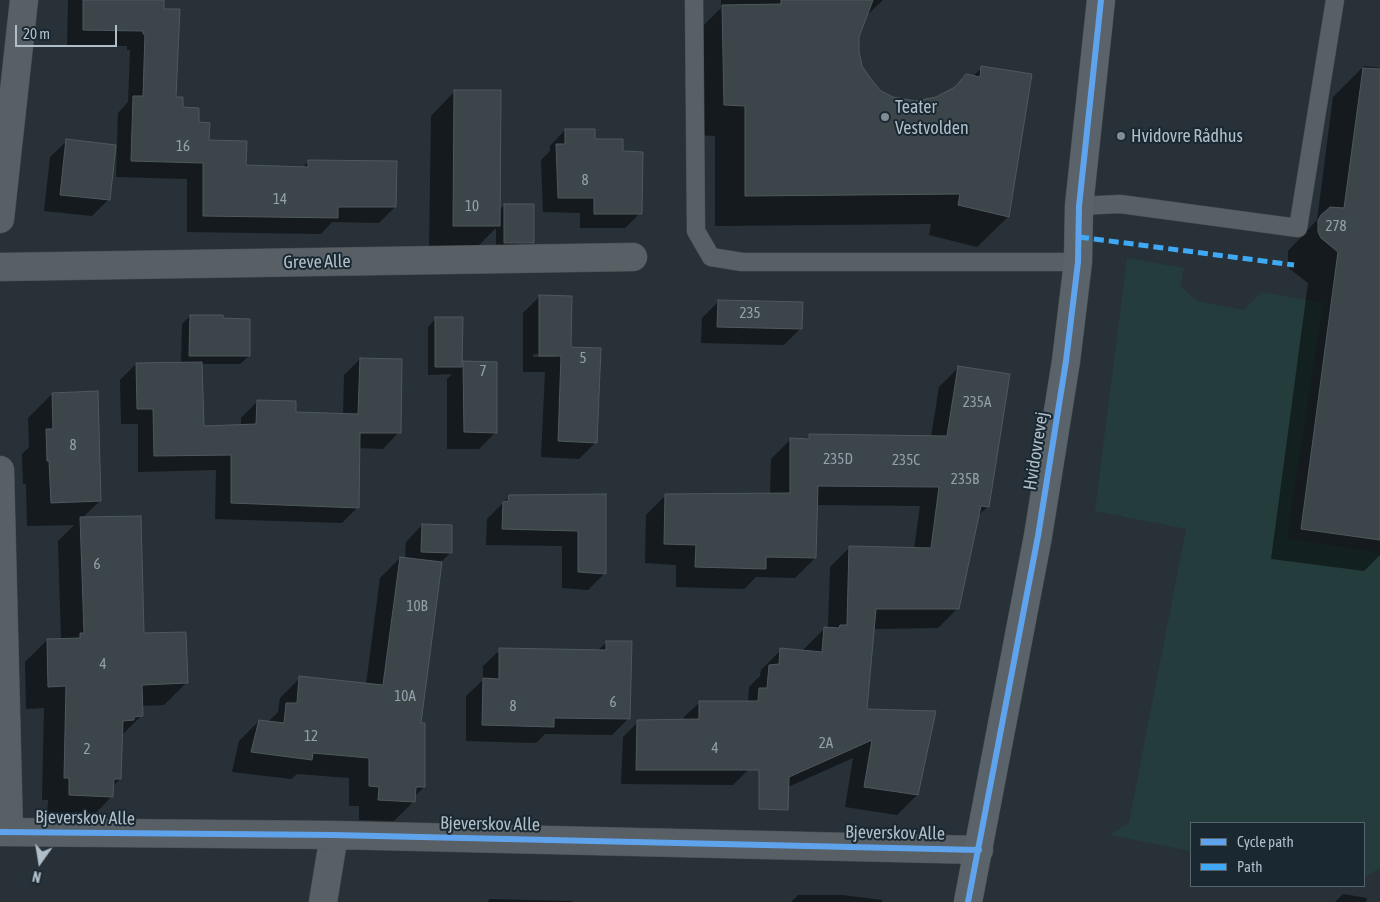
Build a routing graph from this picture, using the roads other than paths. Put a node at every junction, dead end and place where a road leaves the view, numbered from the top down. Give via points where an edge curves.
1 (24, 0) edge
2 (694, 0) edge
3 (1101, 0) edge
4 (1335, 0) edge
5 (1079, 206) junction
6 (0, 219) edge
7 (633, 257) dead end
8 (1078, 262) junction
9 (0, 267) edge
10 (0, 470) edge
11 (5, 832) edge
12 (334, 835) junction
13 (979, 850) junction
14 (323, 902) edge
15 (968, 902) edge

1 - 6 street
2 - 8 lane via 696,231 711,257 742,262
3 - 5 street, Hvidovrevej
4 - 5 lane via 1298,228 1120,204
5 - 8 street, Hvidovrevej
7 - 9 street, Greve Alle
8 - 13 street, Hvidovrevej via 1038,536
10 - 11 street
11 - 12 street, Bjeverskov Alle
12 - 13 street, Bjeverskov Alle
12 - 14 street
13 - 15 street, Hvidovrevej

